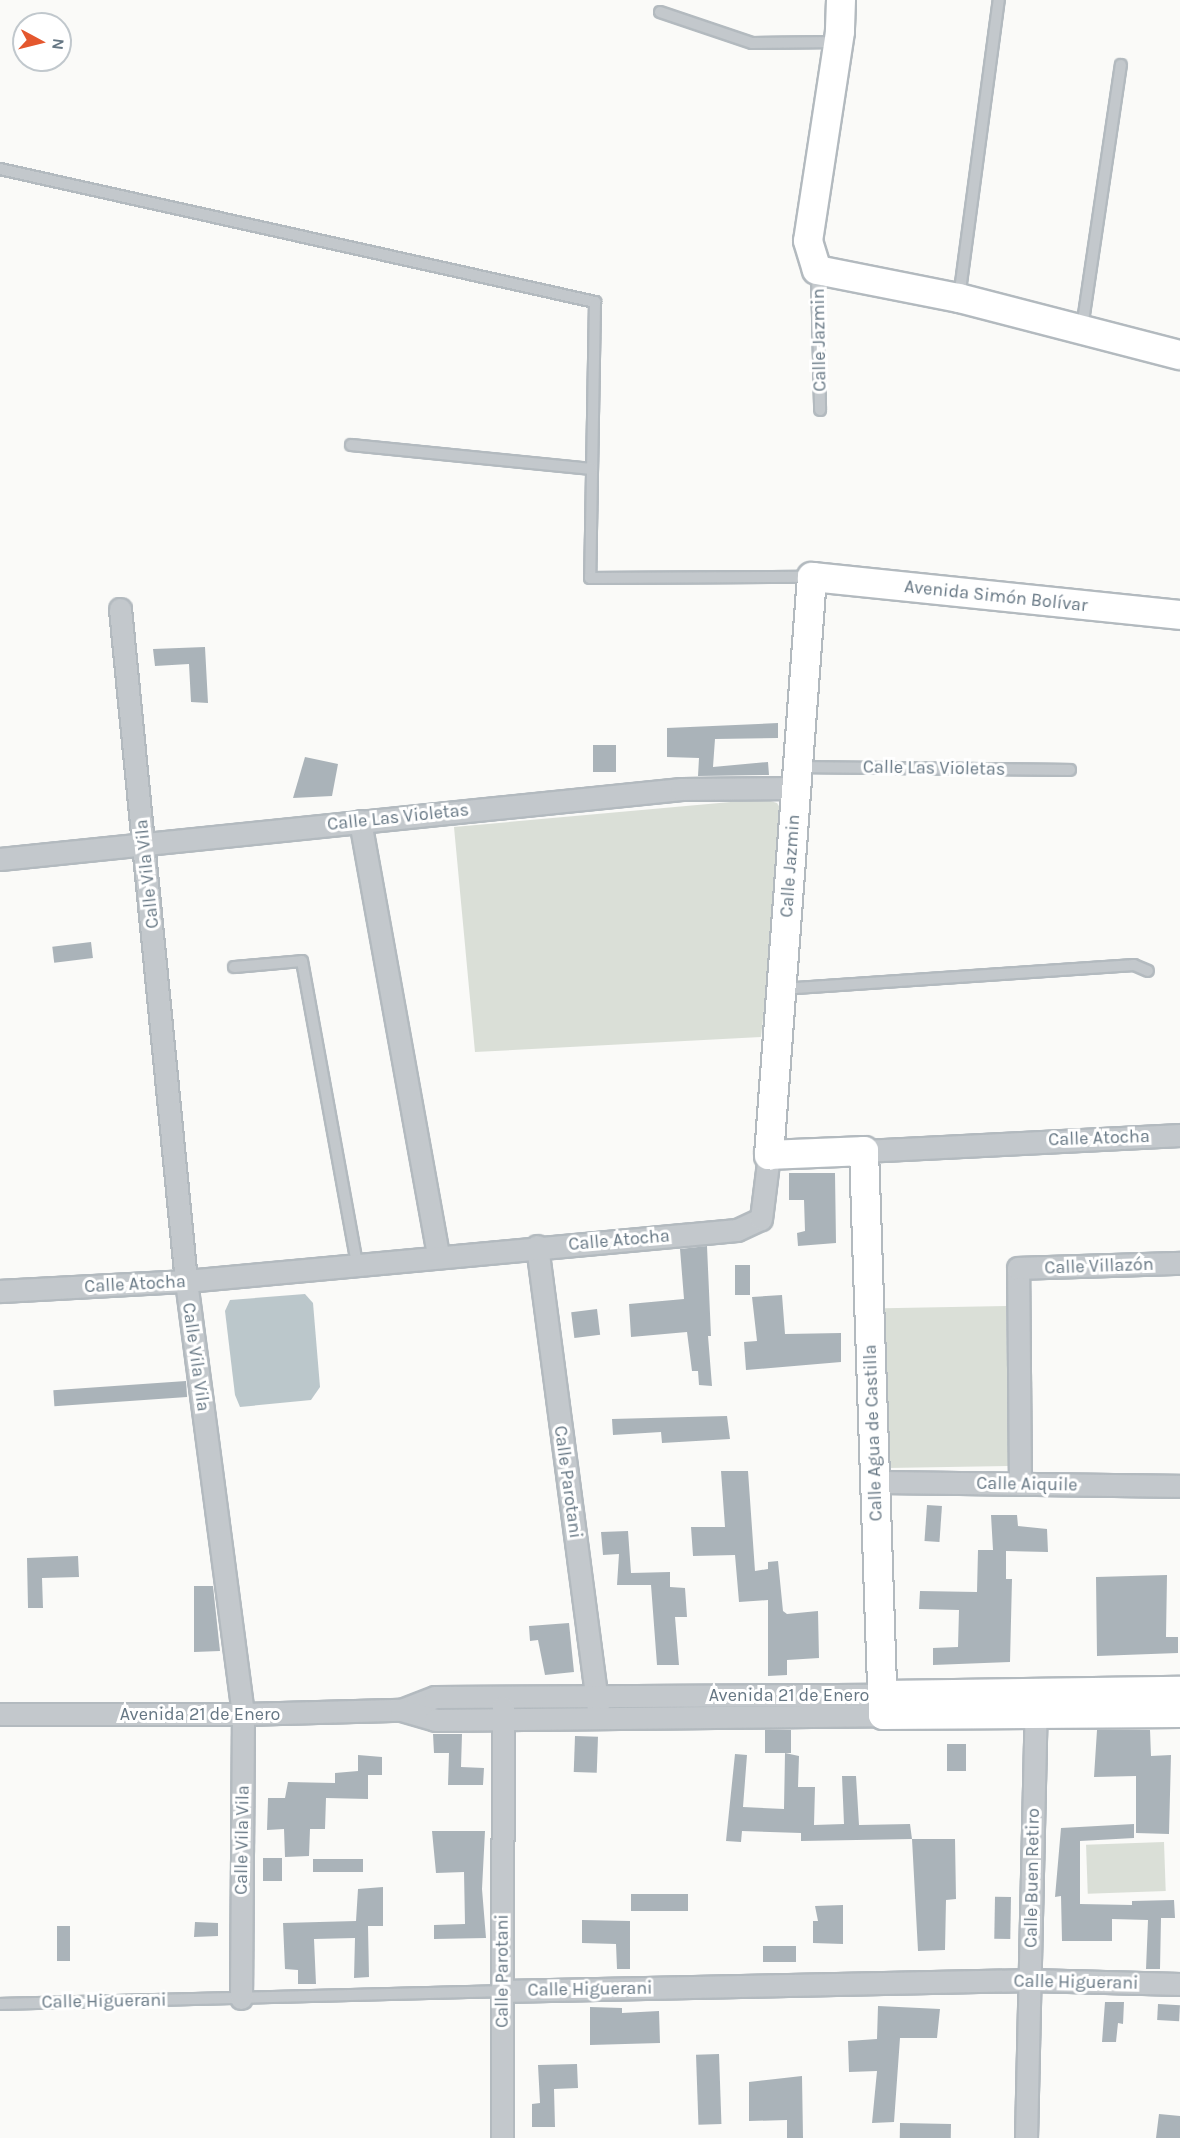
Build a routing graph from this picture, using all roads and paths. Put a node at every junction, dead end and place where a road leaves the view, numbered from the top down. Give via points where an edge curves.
1 (841, 0) edge
2 (999, 0) edge
3 (660, 12) dead end
4 (839, 42) junction
5 (1121, 65) dead end
6 (0, 169) edge
7 (817, 270) junction
8 (959, 298) junction
9 (1082, 332) junction
10 (1180, 355) edge
11 (820, 410) dead end
12 (351, 446) dead end
13 (592, 470) junction
14 (812, 577) junction
15 (120, 609) dead end
16 (1180, 615) edge
17 (1071, 770) dead end
18 (797, 777) junction
19 (360, 821) junction
20 (144, 845) junction
21 (0, 859) edge
22 (234, 967) dead end
23 (1149, 971) dead end
24 (781, 989) junction
25 (1180, 1135) edge
26 (864, 1151) junction
27 (769, 1155) junction
28 (537, 1246) junction
29 (438, 1255) junction
30 (357, 1263) junction
31 (1180, 1263) edge
32 (186, 1281) junction
33 (0, 1292) edge
34 (873, 1482) junction
35 (1020, 1484) junction
36 (1180, 1486) edge
37 (1180, 1691) edge
38 (503, 1696) junction
39 (596, 1696) junction
40 (1036, 1702) junction
41 (884, 1705) junction
42 (401, 1710) junction
43 (1180, 1713) edge
44 (0, 1714) edge
45 (243, 1714) junction
46 (599, 1718) junction
47 (502, 1719) junction
48 (1030, 1980) junction
49 (1180, 1984) edge
50 (502, 1991) junction
51 (241, 1998) junction
52 (0, 2004) edge
53 (502, 2138) edge
54 (1026, 2138) edge

1 - 4 street
2 - 8 lane
3 - 4 lane via 752,43
4 - 7 street via 808,241
5 - 9 lane
6 - 13 lane via 595,302
7 - 8 street
7 - 11 lane, Calle Jazmin
8 - 9 street
9 - 10 street
12 - 13 lane
13 - 14 lane via 590,578
14 - 16 street, Avenida Simón Bolívar
14 - 18 street, Calle Jazmin
15 - 20 street, Calle Vila Vila
17 - 18 lane, Calle Las Violetas
18 - 19 street, Calle Las Violetas
18 - 24 street, Calle Jazmin
19 - 20 street, Calle Las Violetas
19 - 29 street
20 - 21 street, Calle Las Violetas
20 - 32 street, Calle Vila Vila
22 - 30 lane via 302,961
23 - 24 lane via 1134,965
24 - 27 street, Calle Jazmin
25 - 26 street, Calle Atocha
26 - 27 street, Calle Atocha
26 - 34 street, Calle Agua de Castilla
27 - 28 street, Calle Atocha via 761,1219 737,1230
28 - 29 street, Calle Atocha
28 - 39 street, Calle Parotani
29 - 30 street, Calle Atocha
30 - 32 street, Calle Atocha
31 - 35 street, Calle Villazón via 1018,1268
32 - 33 street, Calle Atocha
32 - 45 street, Calle Vila Vila
34 - 35 street, Calle Aiquile
34 - 41 street, Calle Agua de Castilla
35 - 36 street, Calle Aiquile
37 - 40 street, Avenida 21 de Enero
38 - 39 street, Avenida 21 de Enero
38 - 42 street, Avenida 21 de Enero via 435,1697
38 - 47 street, Calle Parotani
39 - 41 street, Avenida 21 de Enero
39 - 46 street, Calle Parotani
40 - 41 street, Avenida 21 de Enero
40 - 43 street, Avenida 21 de Enero
40 - 48 street, Calle Buen Retiro
41 - 46 street, Avenida 21 de Enero
42 - 45 street, Avenida 21 de Enero
42 - 47 street, Avenida 21 de Enero via 435,1720
44 - 45 street, Avenida 21 de Enero
45 - 51 street, Calle Vila Vila
46 - 47 street, Avenida 21 de Enero
47 - 50 street, Calle Parotani
48 - 49 street, Calle Higuerani
48 - 50 street, Calle Higuerani
48 - 54 street, Calle Buen Retiro
50 - 51 lane, Calle Higuerani
50 - 53 street, Calle Parotani
51 - 52 lane, Calle Higuerani

